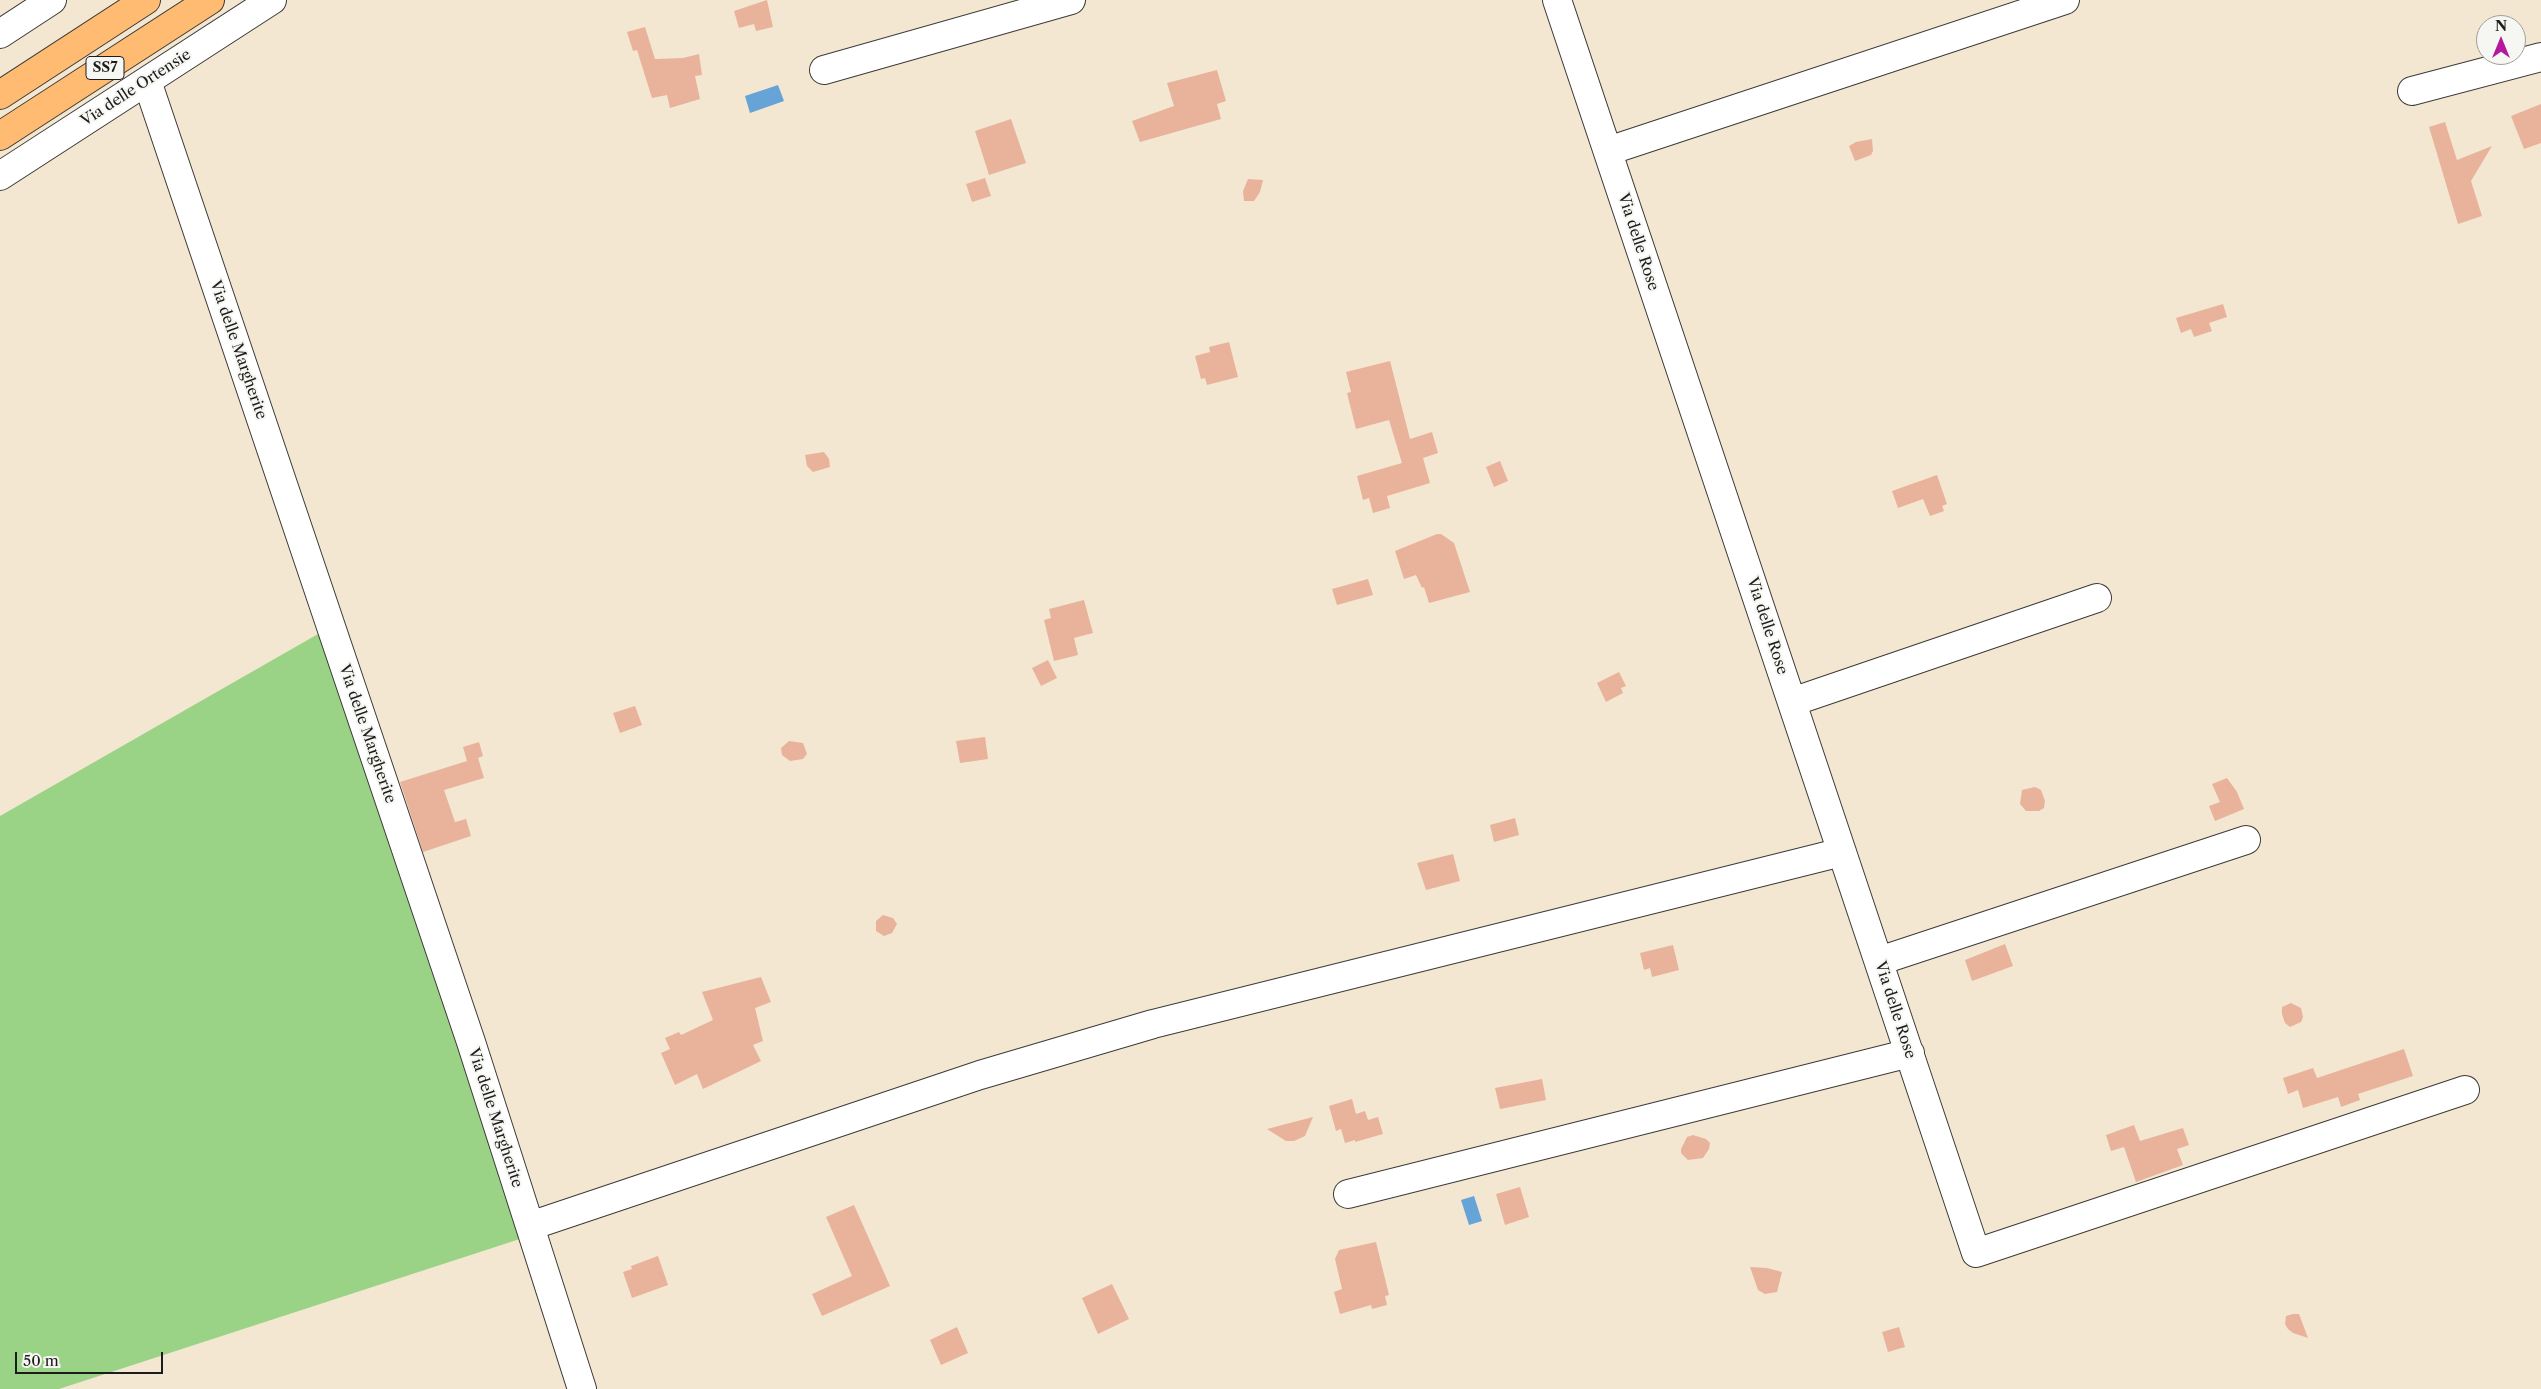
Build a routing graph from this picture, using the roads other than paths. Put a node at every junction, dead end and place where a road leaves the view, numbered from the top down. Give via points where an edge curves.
1 (52, 0) edge
2 (146, 0) edge
3 (210, 0) edge
4 (272, 0) edge
5 (1071, 0) edge
6 (1557, 0) edge
7 (2065, 0) edge
8 (0, 34) edge
9 (2541, 57) edge
10 (824, 70) dead end
11 (147, 81) junction
12 (2412, 91) dead end
13 (0, 94) edge
14 (0, 136) edge
15 (1608, 151) junction
16 (0, 176) edge
17 (2097, 598) dead end
18 (1792, 702) junction
19 (2246, 840) dead end
20 (1842, 852) junction
21 (1879, 960) junction
22 (1910, 1053) junction
23 (2465, 1090) dead end
24 (1348, 1194) dead end
25 (530, 1226) junction
26 (582, 1389) edge

1 - 8 street
2 - 13 highway, SS7
3 - 14 highway, SS7
4 - 11 street, Via delle Ortensie
5 - 10 street
6 - 15 street, Via delle Rose
7 - 15 street
9 - 12 street
11 - 16 street, Via delle Ortensie
11 - 25 street, Via delle Margherite
15 - 18 street, Via delle Rose
17 - 18 street
18 - 20 street, Via delle Rose
19 - 21 street
20 - 21 street, Via delle Rose
20 - 25 street via 1153,1024 980,1075
21 - 22 street, Via delle Rose
22 - 23 street, Via delle Rose via 1976,1253
22 - 24 street
25 - 26 street, Via delle Margherite

